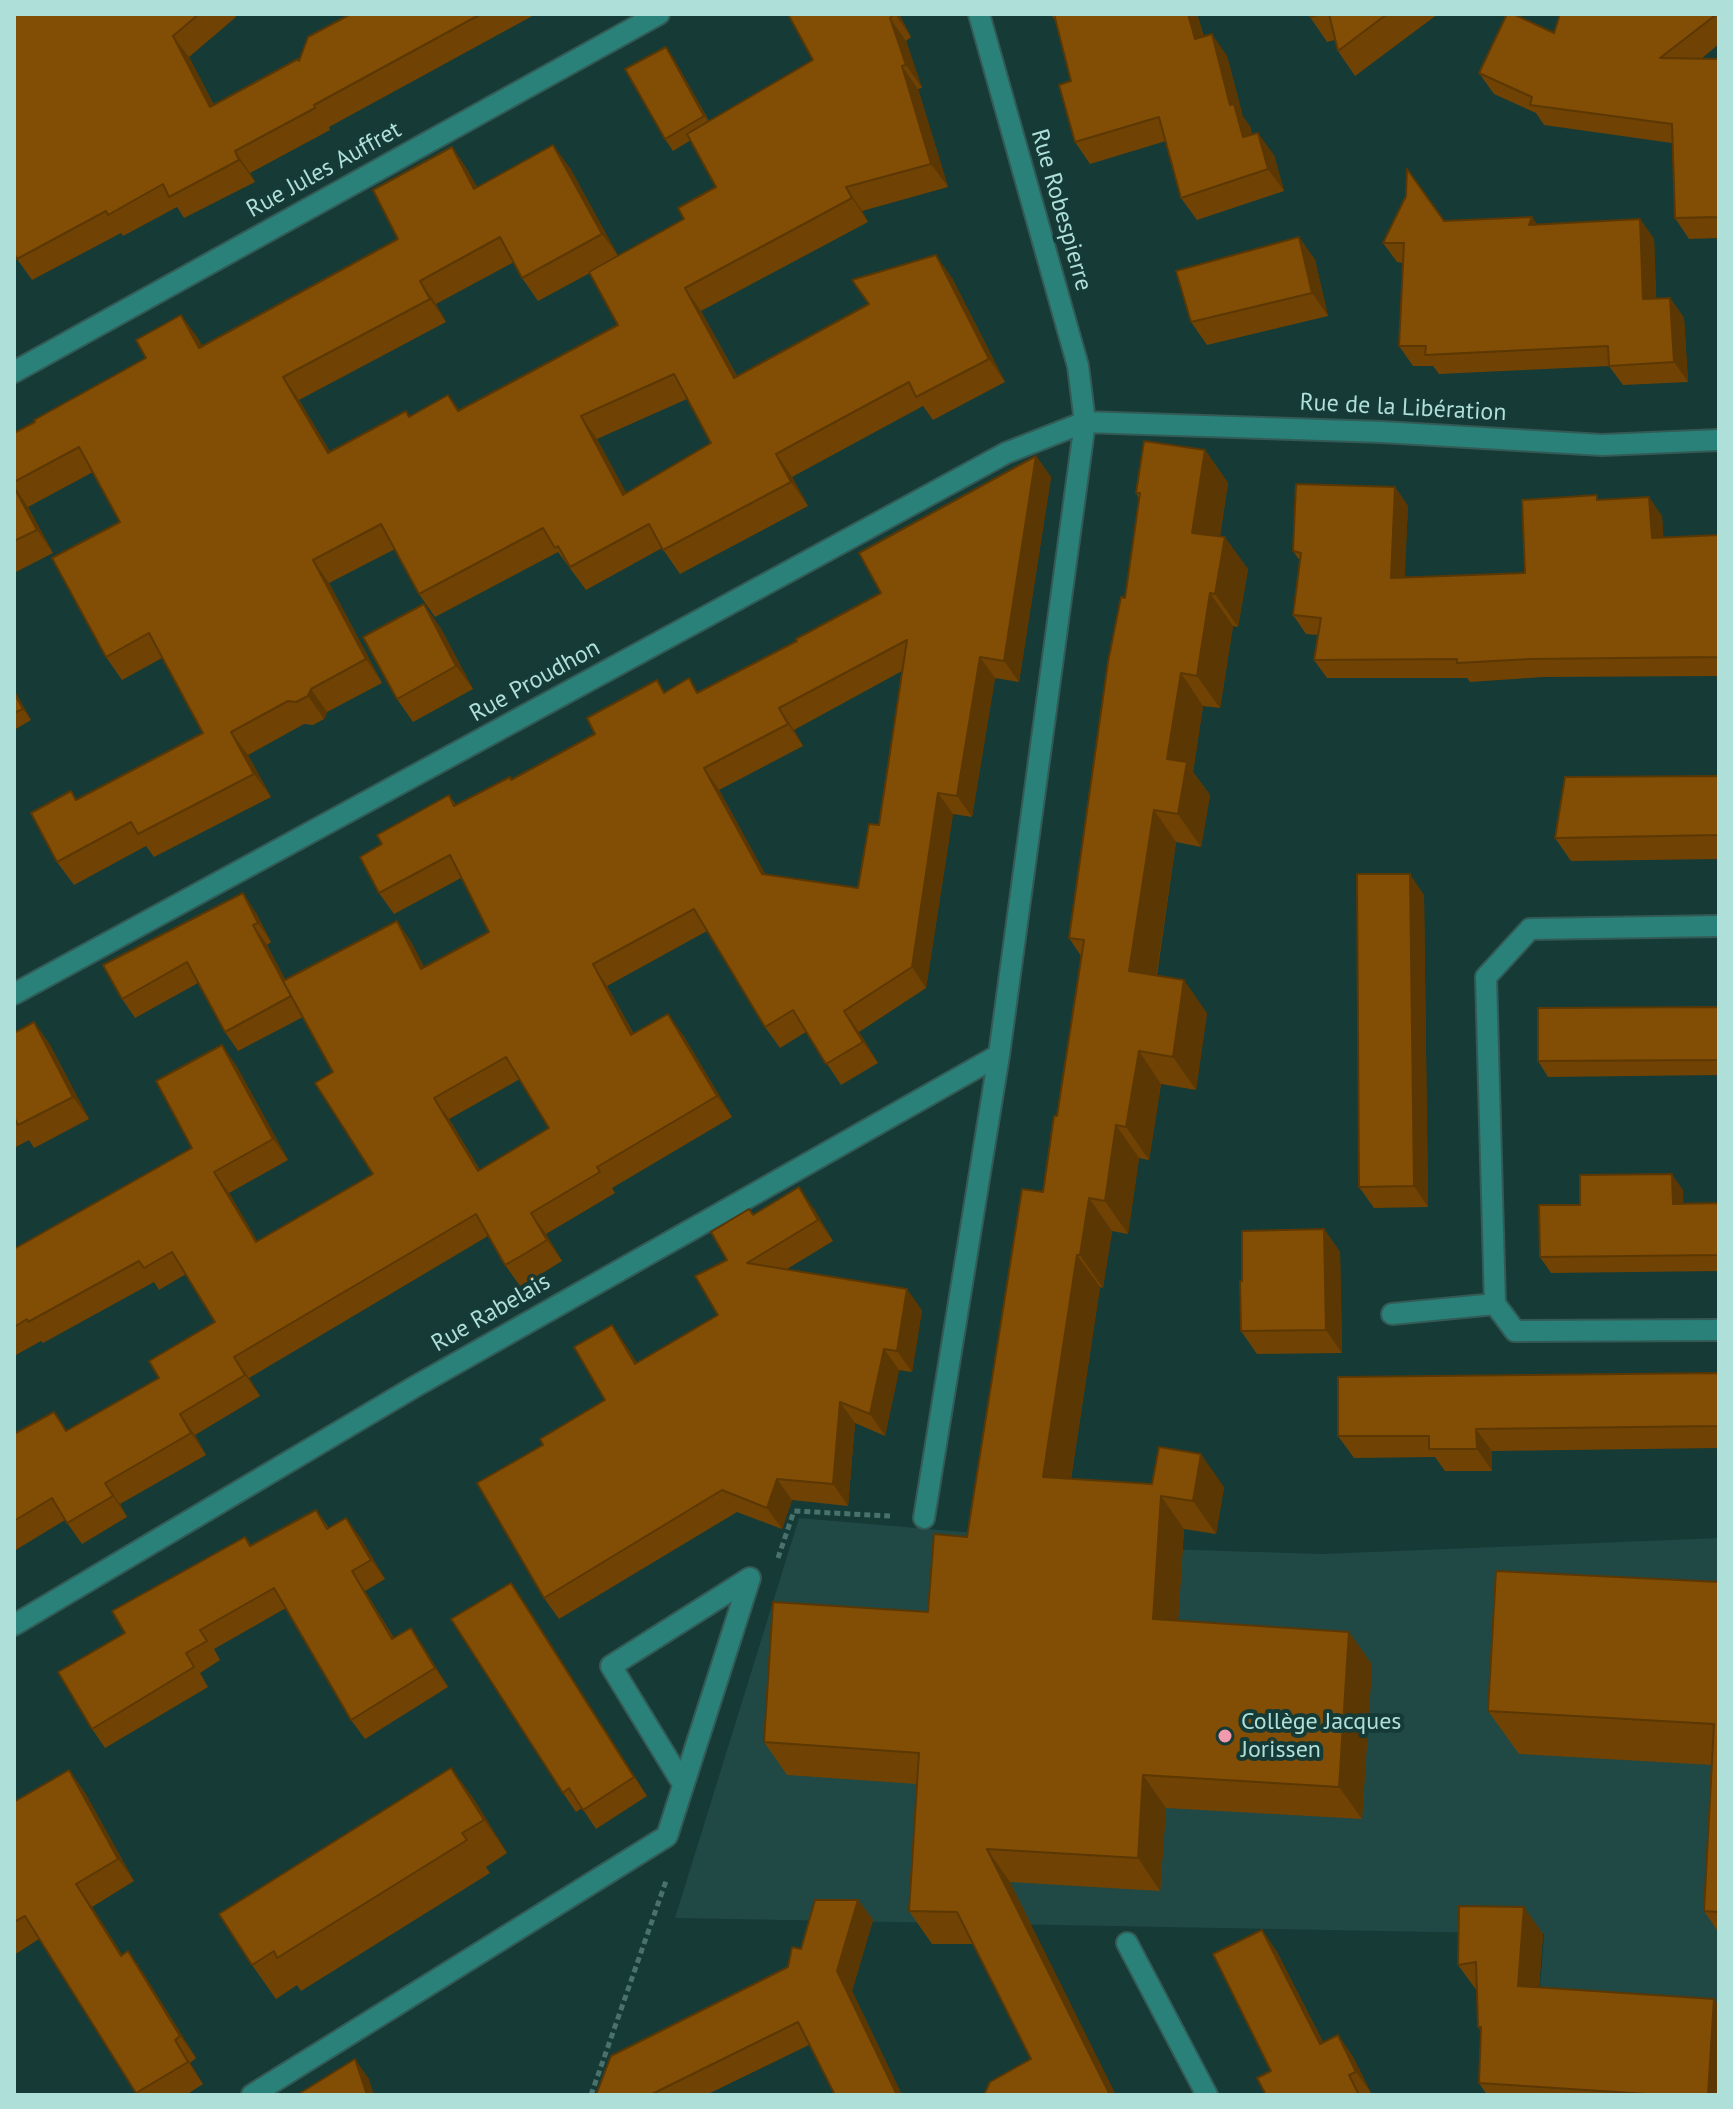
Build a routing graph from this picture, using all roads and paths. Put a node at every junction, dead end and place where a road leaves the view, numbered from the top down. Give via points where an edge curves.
1 (659, 14) edge
2 (979, 14) edge
3 (14, 372) edge
4 (1085, 422) junction
5 (1719, 440) edge
6 (1719, 926) edge
7 (14, 994) edge
8 (999, 1055) junction
9 (1495, 1304) junction
10 (1392, 1314) dead end
11 (1719, 1330) edge
12 (924, 1518) dead end
13 (14, 1625) edge
14 (683, 1784) junction
15 (1127, 1943) dead end
16 (252, 2095) edge
17 (1207, 2095) edge

1 - 3 street, Rue Jules Auffret
2 - 4 street, Rue Robespierre via 1078,366
4 - 5 street, Rue de la Libération via 1602,445
4 - 7 street, Rue Proudhon via 1006,453
4 - 8 street, Rue Robespierre
6 - 9 street via 1530,929 1486,977
8 - 12 street, Rue Robespierre
8 - 13 street, Rue Rabelais via 416,1386
9 - 10 street
9 - 11 street via 1515,1331
14 - 14 street via 611,1666 750,1578 693,1755
14 - 16 street via 667,1836
15 - 17 street

